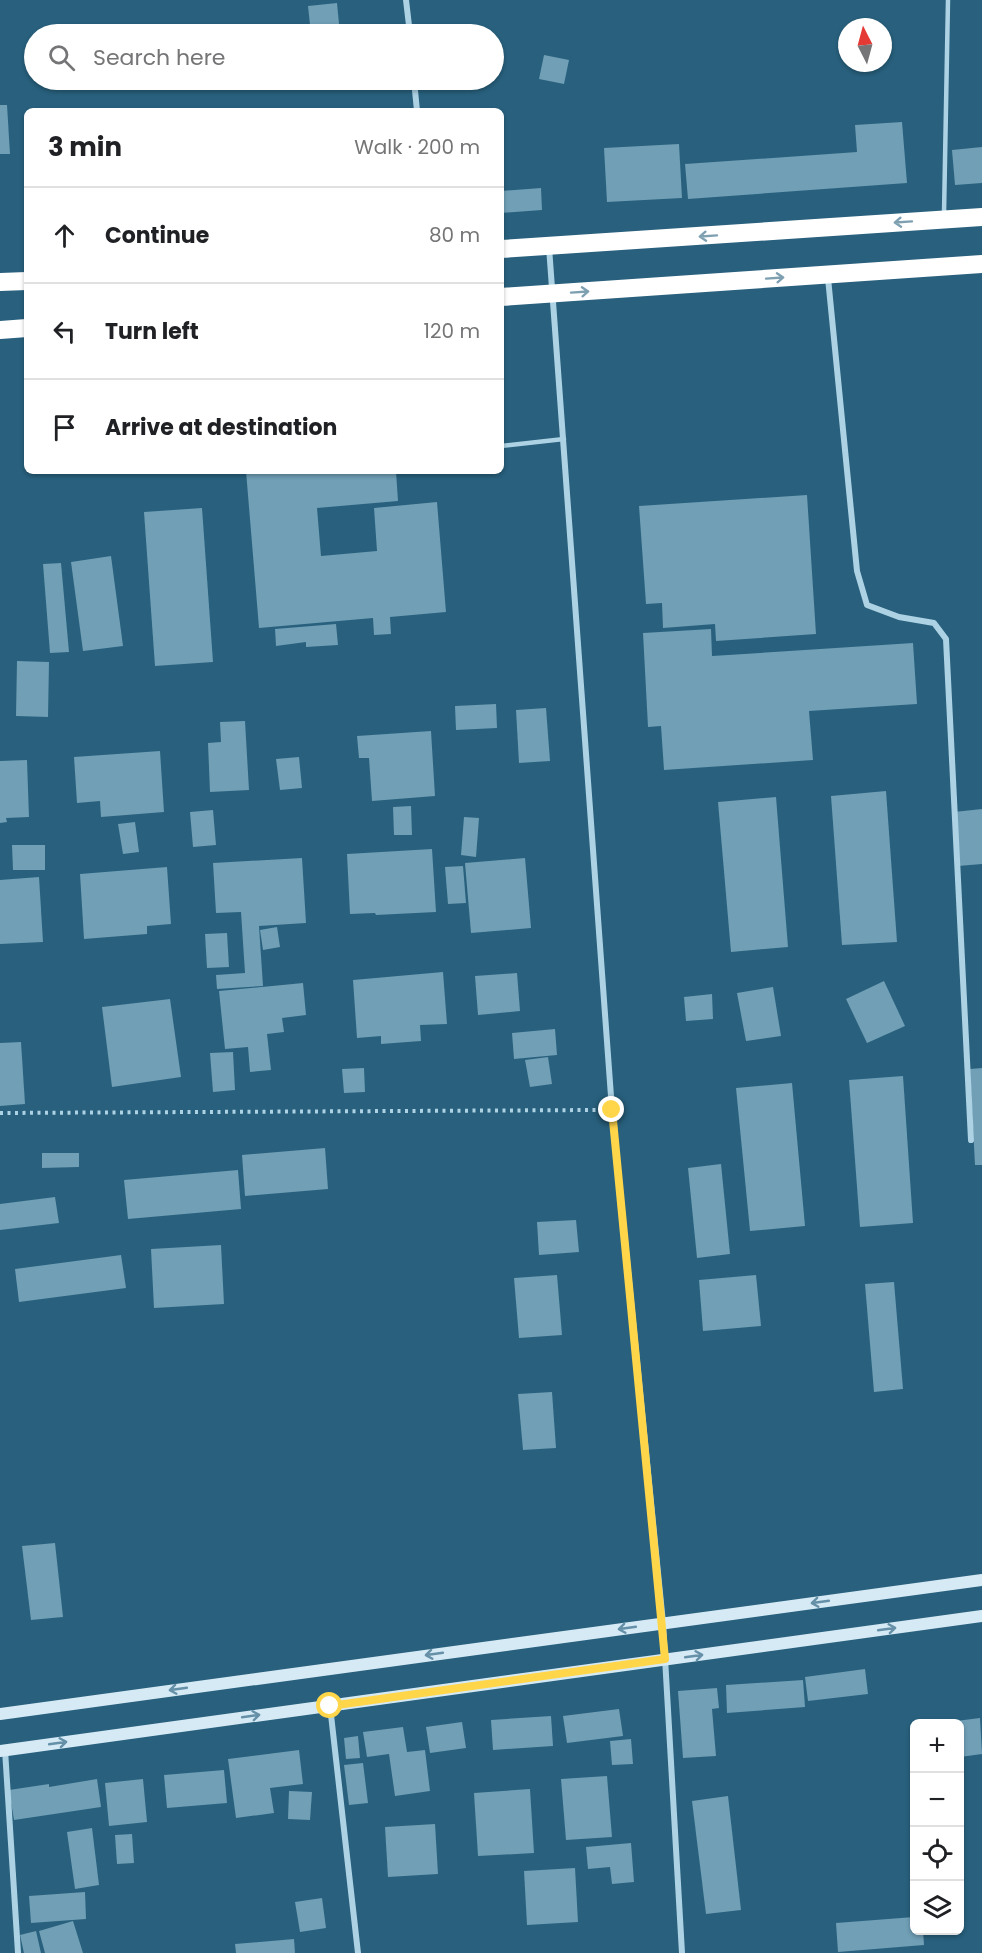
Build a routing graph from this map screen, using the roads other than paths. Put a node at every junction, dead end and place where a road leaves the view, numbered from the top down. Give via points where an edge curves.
1 (406, 0) edge
2 (948, 0) edge
3 (409, 24) edge
4 (415, 90) edge
5 (417, 108) edge
6 (982, 217) edge
7 (944, 220) junction
8 (549, 246) junction
9 (504, 249) edge
10 (982, 264) edge
11 (828, 275) junction
12 (24, 280) edge
13 (0, 282) edge
14 (554, 293) junction
15 (504, 297) edge
16 (24, 328) edge
17 (0, 330) edge
18 (564, 439) junction
19 (504, 446) edge
20 (971, 1140) dead end
21 (982, 1580) edge
22 (982, 1616) edge
23 (663, 1623) junction
24 (665, 1659) junction
25 (330, 1706) junction
26 (0, 1714) edge
27 (3, 1751) edge
28 (18, 1953) edge
29 (358, 1953) edge
30 (682, 1953) edge

1 - 3 street
2 - 7 lane
4 - 5 street
6 - 7 highway
7 -> 8 highway
8 - 9 highway
8 - 14 street
10 - 11 highway
14 -> 11 highway
11 - 20 street via 857,571 867,605 899,617 934,623 946,639
12 - 13 highway
14 - 15 highway
14 - 18 street
16 - 17 highway
18 - 19 lane
18 - 23 street via 612,1110
21 -> 23 main road
24 -> 22 main road
23 - 24 street
23 -> 26 main road
24 - 25 main road
24 - 30 street
27 -> 25 main road
25 - 29 street
27 - 28 street

